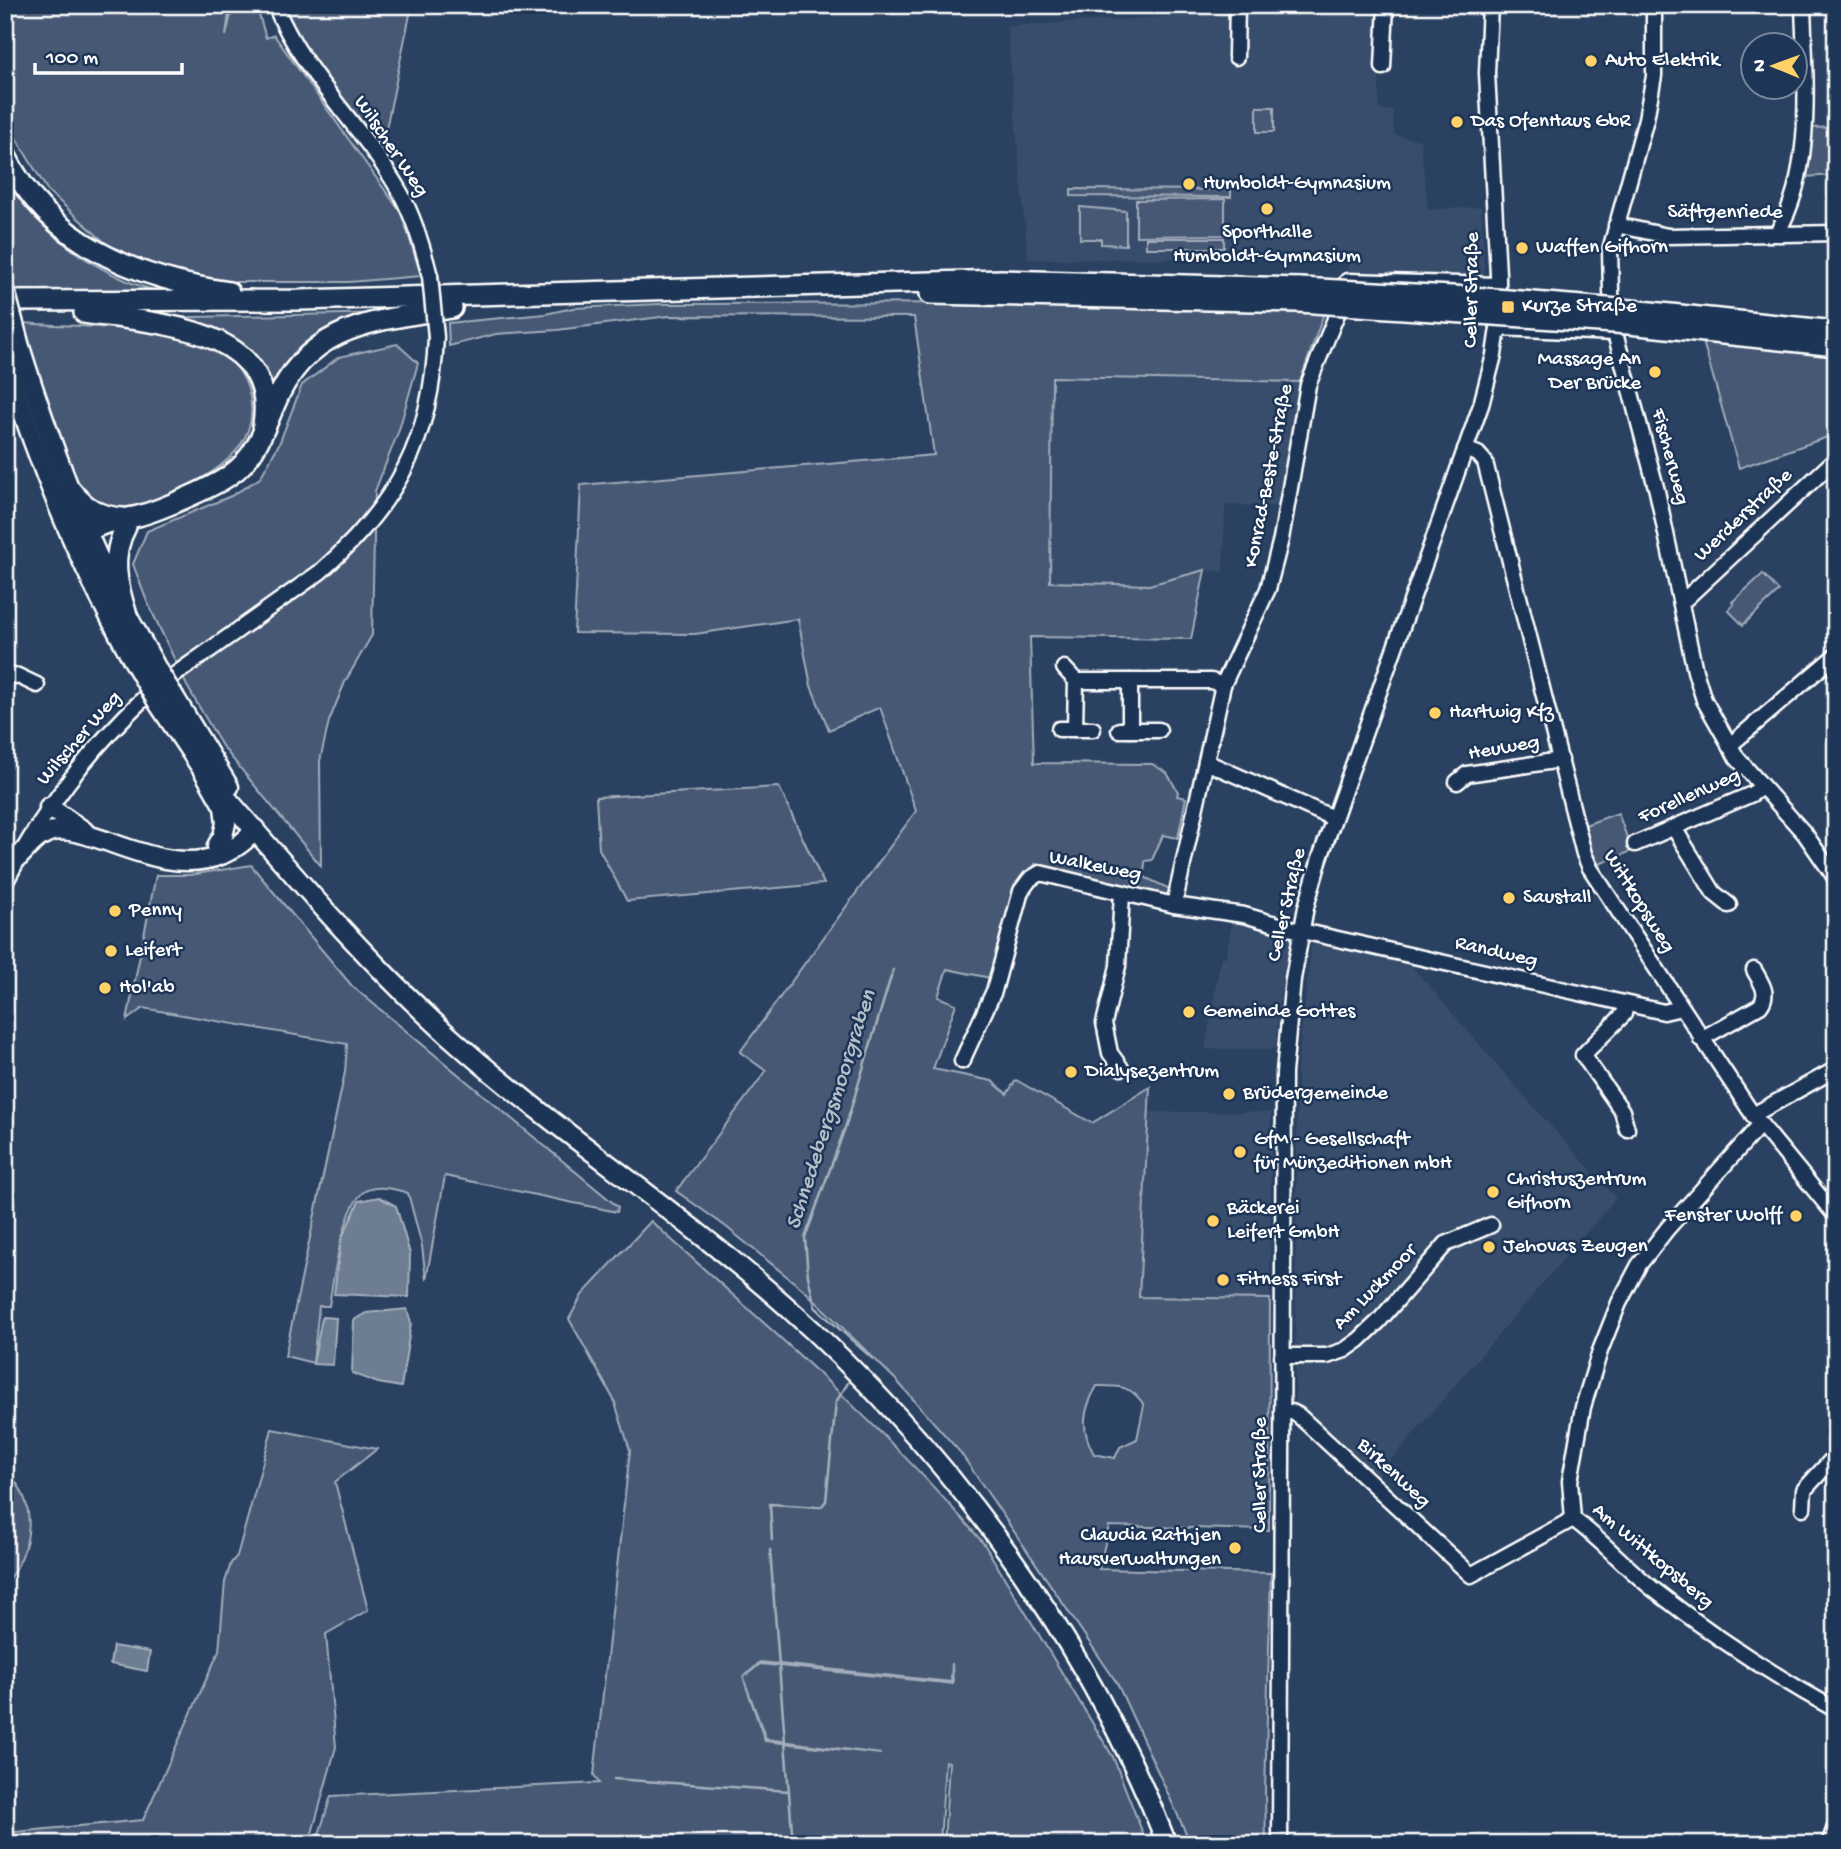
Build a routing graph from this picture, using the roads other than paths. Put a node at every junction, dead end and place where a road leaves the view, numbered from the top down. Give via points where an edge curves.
1 (275, 5) edge
2 (1237, 5) edge
3 (1386, 5) edge
4 (1490, 5) edge
5 (1654, 5) edge
6 (1803, 5) edge
7 (1236, 57) dead end
8 (1383, 67) dead end
9 (5, 154) edge
10 (1616, 225) junction
11 (1777, 233) junction
12 (1836, 233) edge
13 (1498, 285) junction
14 (1002, 288) junction
15 (5, 290) edge
16 (300, 300) junction
17 (5, 301) edge
18 (461, 306) junction
19 (5, 312) edge
20 (84, 313) junction
21 (1625, 322) junction
22 (1497, 328) junction
23 (1836, 331) edge
24 (1836, 346) edge
25 (5, 357) edge
26 (258, 443) junction
27 (1465, 449) junction
28 (1836, 459) edge
29 (70, 489) junction
30 (130, 520) junction
31 (64, 522) junction
32 (87, 536) junction
33 (80, 556) junction
34 (1681, 603) junction
35 (127, 615) junction
36 (1836, 655) edge
37 (1064, 668) dead end
38 (5, 674) edge
39 (1076, 681) junction
40 (1130, 681) junction
41 (37, 685) dead end
42 (1223, 685) junction
43 (159, 686) junction
44 (1059, 729) dead end
45 (1075, 729) junction
46 (1093, 729) dead end
47 (1159, 730) dead end
48 (1729, 746) junction
49 (1560, 760) junction
50 (1206, 762) junction
51 (204, 772) junction
52 (1457, 782) dead end
53 (1762, 787) junction
54 (46, 811) junction
55 (1333, 818) junction
56 (1674, 828) junction
57 (254, 829) junction
58 (69, 832) junction
59 (89, 835) junction
60 (1635, 844) dead end
61 (223, 849) junction
62 (19, 857) junction
63 (280, 861) junction
64 (1836, 879) edge
65 (5, 884) edge
66 (1122, 893) junction
67 (1174, 905) junction
68 (1729, 905) dead end
69 (1302, 930) junction
70 (1754, 970) dead end
71 (1626, 1004) junction
72 (1681, 1008) junction
73 (1701, 1039) junction
74 (962, 1061) dead end
75 (1121, 1068) dead end
76 (1836, 1069) edge
77 (1756, 1120) junction
78 (1627, 1129) dead end
79 (1836, 1216) edge
80 (1491, 1225) dead end
81 (1282, 1356) junction
82 (1291, 1413) junction
83 (1836, 1455) edge
84 (1803, 1508) dead end
85 (1573, 1519) junction
86 (1836, 1710) edge
87 (1836, 1824) edge
88 (1167, 1844) edge
89 (1280, 1844) edge
90 (1829, 1844) edge

1 - 43 street, Wilscher Weg, bridge via 301,57 402,195 417,230 430,276 436,337 433,385 421,432 401,476 342,552
2 - 7 street
3 - 8 street
4 - 13 street, Celler Straße via 1487,73
5 - 10 street, Fischerweg via 1654,76
6 - 11 street via 1805,123 1794,194
9 - 16 highway via 48,212 100,254 162,279
10 - 11 street, Säftgenriede via 1668,236
10 - 21 street, Fischerweg via 1611,292
11 - 12 street, Säftgenriede
13 - 22 street, Celler Straße
13 - 42 street, Konrad-Beste-Straße via 1347,281 1308,385 1268,589
14 - 16 highway via 810,284
14 - 18 highway
14 - 21 highway, bridge via 1471,297
15 - 29 main road, bridge
16 - 17 highway
18 - 20 highway
18 - 26 highway via 356,326 318,345 289,376
19 - 20 highway
20 - 26 highway via 192,330 233,349 250,367 261,393 264,419
21 - 22 street
21 - 23 highway
21 - 24 highway
21 - 34 street, Fischerweg
22 - 27 street, Celler Straße via 1491,366
25 - 31 main road
26 - 30 highway via 228,476
27 - 49 street, Wittkopsweg via 1485,462
27 - 55 street, Celler Straße
28 - 34 street, Werderstraße
29 - 30 highway via 89,509
29 - 32 main road
30 - 32 highway via 94,528
30 - 35 highway via 116,560
31 - 32 main road
31 - 33 main road
32 - 33 main road
32 - 35 main road
33 - 43 main road via 109,616
34 - 48 street, Fischerweg via 1704,700
35 - 43 main road
36 - 48 street
37 - 39 street
38 - 41 street
39 - 40 street
39 - 45 street
40 - 42 street
40 - 47 street via 1124,730
42 - 50 street, Konrad-Beste-Straße
43 - 51 main road
43 - 54 street, Wilscher Weg via 85,759
43 - 57 main road
44 - 45 street
45 - 46 street
48 - 53 street, Fischerweg
49 - 52 street, Heuweg via 1467,775
49 - 72 street, Wittkopsweg via 1590,868
50 - 55 street
50 - 67 street, Konrad-Beste-Straße
51 - 57 main road
51 - 61 main road via 224,807
53 - 56 street, Forellenweg
53 - 64 street, Fischerweg via 1805,834
54 - 58 main road via 56,827
54 - 59 main road
54 - 62 street, Wilscher Weg
55 - 69 street, Celler Straße
56 - 60 street, Forellenweg
56 - 68 street via 1714,893
57 - 61 main road via 245,841
57 - 63 main road
58 - 59 main road
58 - 62 main road via 43,836
59 - 61 main road via 183,861 207,859
61 - 63 main road via 261,853
62 - 65 street, Wilscher Weg
63 - 88 main road via 365,955 449,1036 785,1305 925,1446 1002,1545 1063,1635 1114,1726
66 - 67 street, Walkeweg
66 - 74 street, Walkeweg via 1040,873 1030,878 1021,891 994,991
66 - 75 street via 1118,966 1104,1023 1110,1053
67 - 69 street, Walkeweg via 1244,915
69 - 71 street, Randweg
69 - 81 street, Celler Straße via 1284,1073
70 - 73 street via 1766,991 1760,1006
71 - 72 street, Randweg via 1664,1012
71 - 78 street via 1623,1014 1583,1055 1622,1111
72 - 73 street, Wittkopsweg
73 - 77 street, Wittkopsweg
76 - 77 street, Am Wittkopsberg
77 - 79 street, Wittkopsweg
77 - 85 street, Am Wittkopsberg via 1639,1265 1619,1303 1583,1407 1570,1481
80 - 81 street, Am Luckmoor via 1446,1244 1380,1321 1345,1350 1327,1356
81 - 82 street, Celler Straße
82 - 85 street, Birkenweg via 1471,1574
82 - 89 street, Celler Straße
83 - 84 street via 1804,1490
85 - 86 street, Am Wittkopsberg via 1692,1620
87 - 90 street

